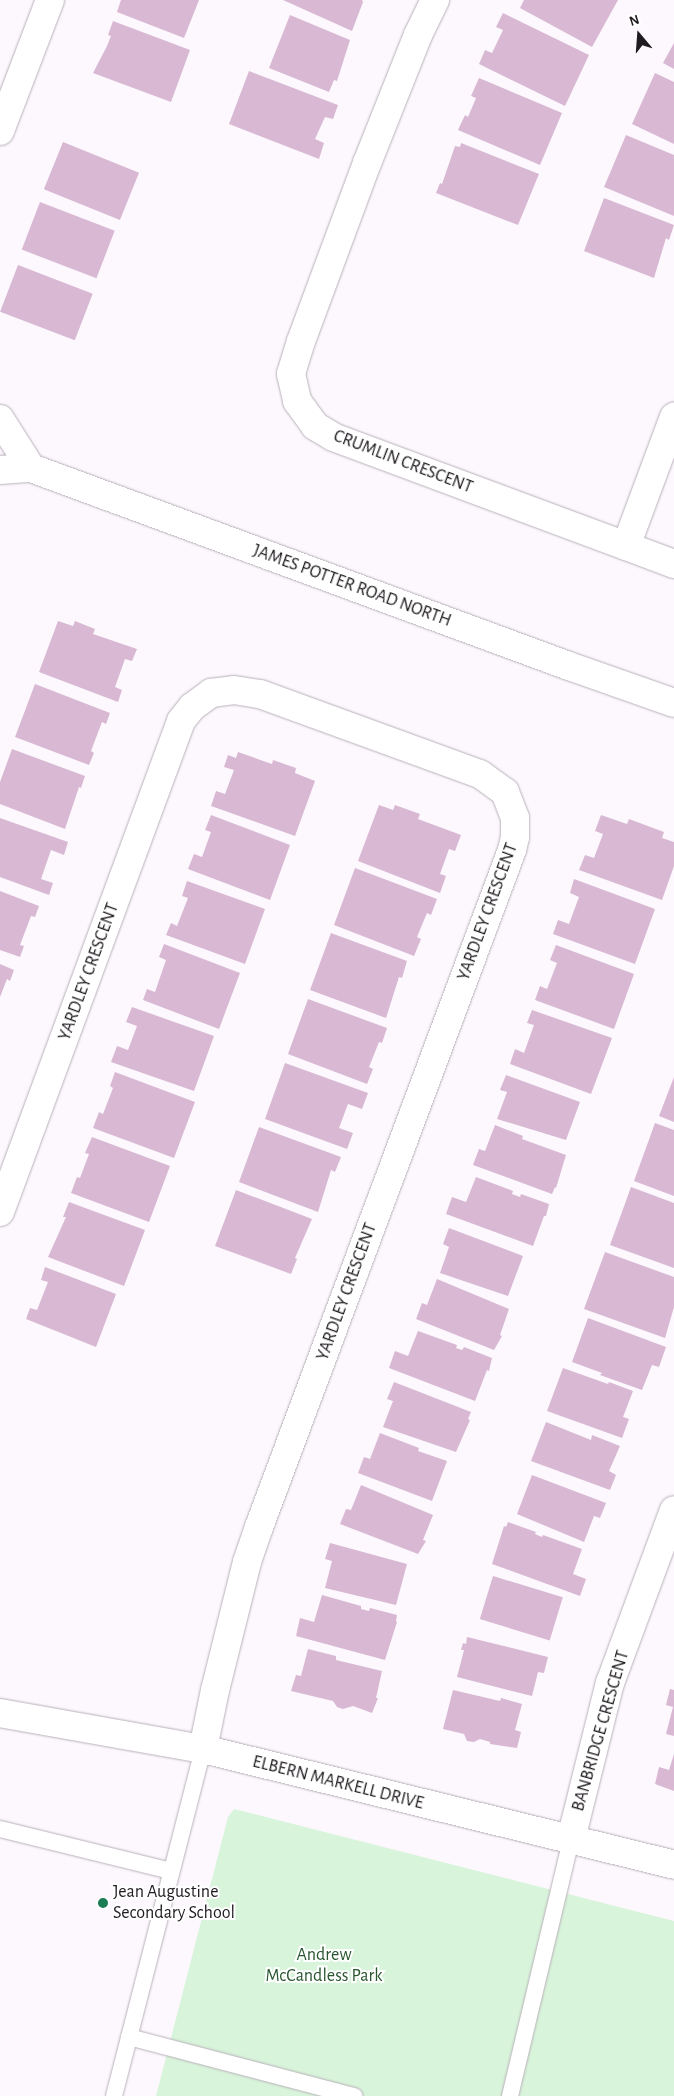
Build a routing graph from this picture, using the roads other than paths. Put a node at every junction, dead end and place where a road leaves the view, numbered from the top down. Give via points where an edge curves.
1 (50, 0) edge
2 (435, 0) edge
3 (0, 131) edge
4 (674, 418) edge
5 (0, 419) edge
6 (31, 468) junction
7 (0, 470) edge
8 (626, 546) junction
9 (674, 564) edge
10 (674, 703) edge
11 (0, 1212) edge
12 (674, 1510) edge
13 (0, 1713) edge
14 (203, 1750) junction
15 (0, 1829) edge
16 (571, 1839) junction
17 (674, 1864) edge
18 (171, 1871) junction
19 (129, 2037) junction
20 (114, 2096) edge
21 (354, 2096) edge
22 (510, 2096) edge

1 - 3 street
2 - 8 street, CRUMLIN CRESCENT via 370,154 301,342 291,374 293,389 300,406 315,426 333,436
4 - 8 street
5 - 6 street
6 - 7 street
6 - 10 street, JAMES POTTER ROAD NORTH
8 - 9 street, CRUMLIN CRESCENT
11 - 14 street, YARDLEY CRESCENT via 181,721 192,707 211,693 234,690 260,694 480,774 505,792 513,808 516,827 512,850 247,1562
12 - 16 street, BANBRIDGE CRESCENT via 610,1683
13 - 14 street, ELBERN MARKELL DRIVE
14 - 16 street, ELBERN MARKELL DRIVE
14 - 18 lane
15 - 18 lane
16 - 17 street, ELBERN MARKELL DRIVE
16 - 22 lane
18 - 19 lane
19 - 20 lane
19 - 21 lane

